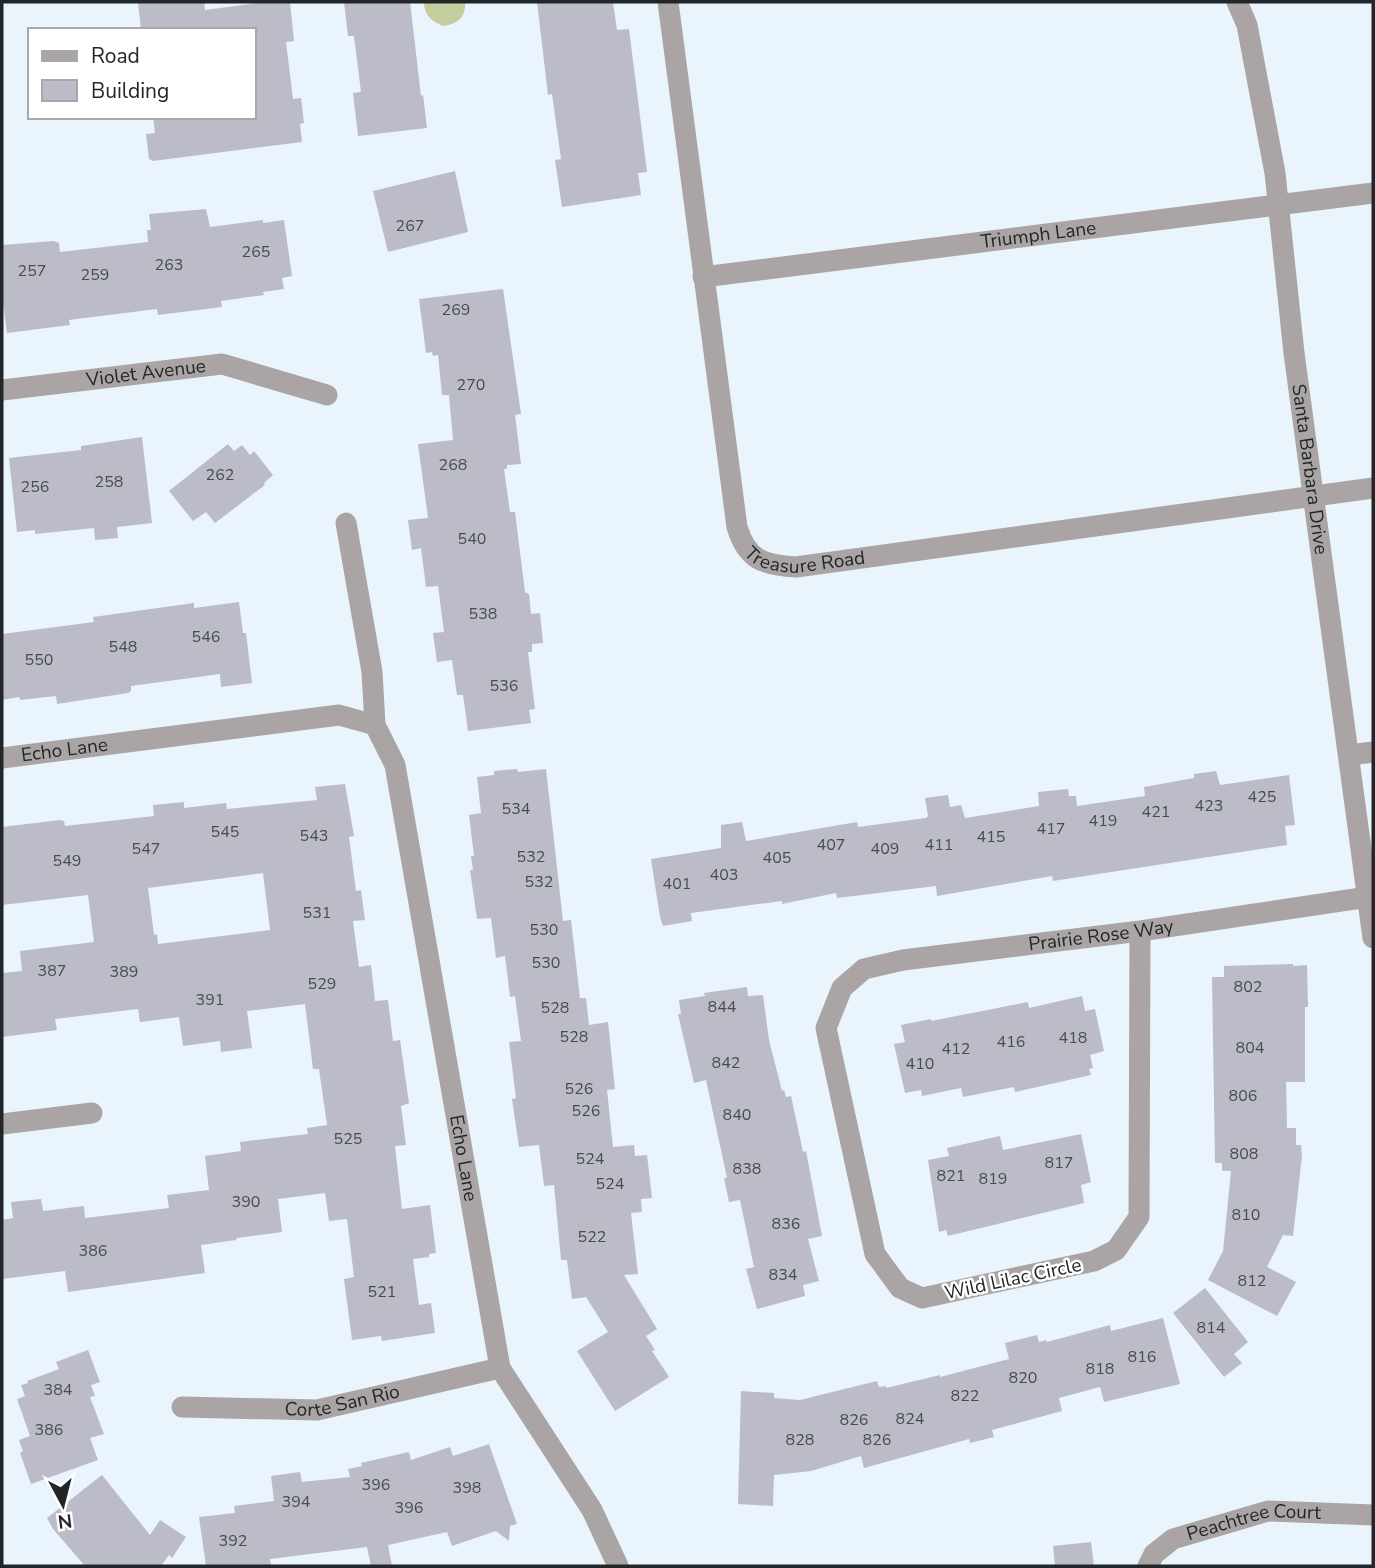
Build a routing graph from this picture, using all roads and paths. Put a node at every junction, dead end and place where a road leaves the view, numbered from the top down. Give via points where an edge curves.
1 (668, 2) edge
2 (1237, 2) edge
3 (1373, 193) edge
4 (1279, 205) junction
5 (703, 277) junction
6 (2, 390) edge
7 (327, 395) dead end
8 (1373, 488) edge
9 (1315, 496) junction
10 (346, 523) dead end
11 (375, 724) junction
12 (1373, 752) edge
13 (1350, 755) junction
14 (2, 758) edge
15 (1368, 898) junction
16 (1140, 931) junction
17 (1373, 938) edge
18 (842, 988) joint
19 (92, 1113) dead end
20 (2, 1124) edge
21 (500, 1368) junction
22 (182, 1407) dead end
23 (1373, 1515) edge
24 (618, 1566) edge
25 (1148, 1566) edge

1 - 5 street, Treasure Road
2 - 4 street, Santa Barbara Drive via 1247,25 1262,97
3 - 4 street, Triumph Lane
4 - 5 street, Triumph Lane
4 - 9 street, Santa Barbara Drive
5 - 9 street, Treasure Road via 737,527 752,555 772,565 809,565
6 - 7 street, Violet Avenue via 222,364
8 - 9 street, Treasure Road
9 - 13 street, Santa Barbara Drive
10 - 11 street, Echo Lane via 372,672
11 - 14 street, Echo Lane via 339,715
11 - 21 street, Echo Lane via 395,765
12 - 13 street
13 - 15 street, Santa Barbara Drive
15 - 16 street, Prairie Rose Way
15 - 17 street, Santa Barbara Drive
16 - 18 street, Prairie Rose Way via 903,960 864,969
16 - 18 street, Wild Lilac Circle via 1139,1217 1116,1250 1094,1261 922,1298 900,1288 875,1254 826,1028
19 - 20 street
21 - 22 street, Corte San Rio via 317,1410
21 - 24 street, Echo Lane via 592,1510
23 - 25 street, Peachtree Court via 1268,1511 1173,1539 1154,1554

